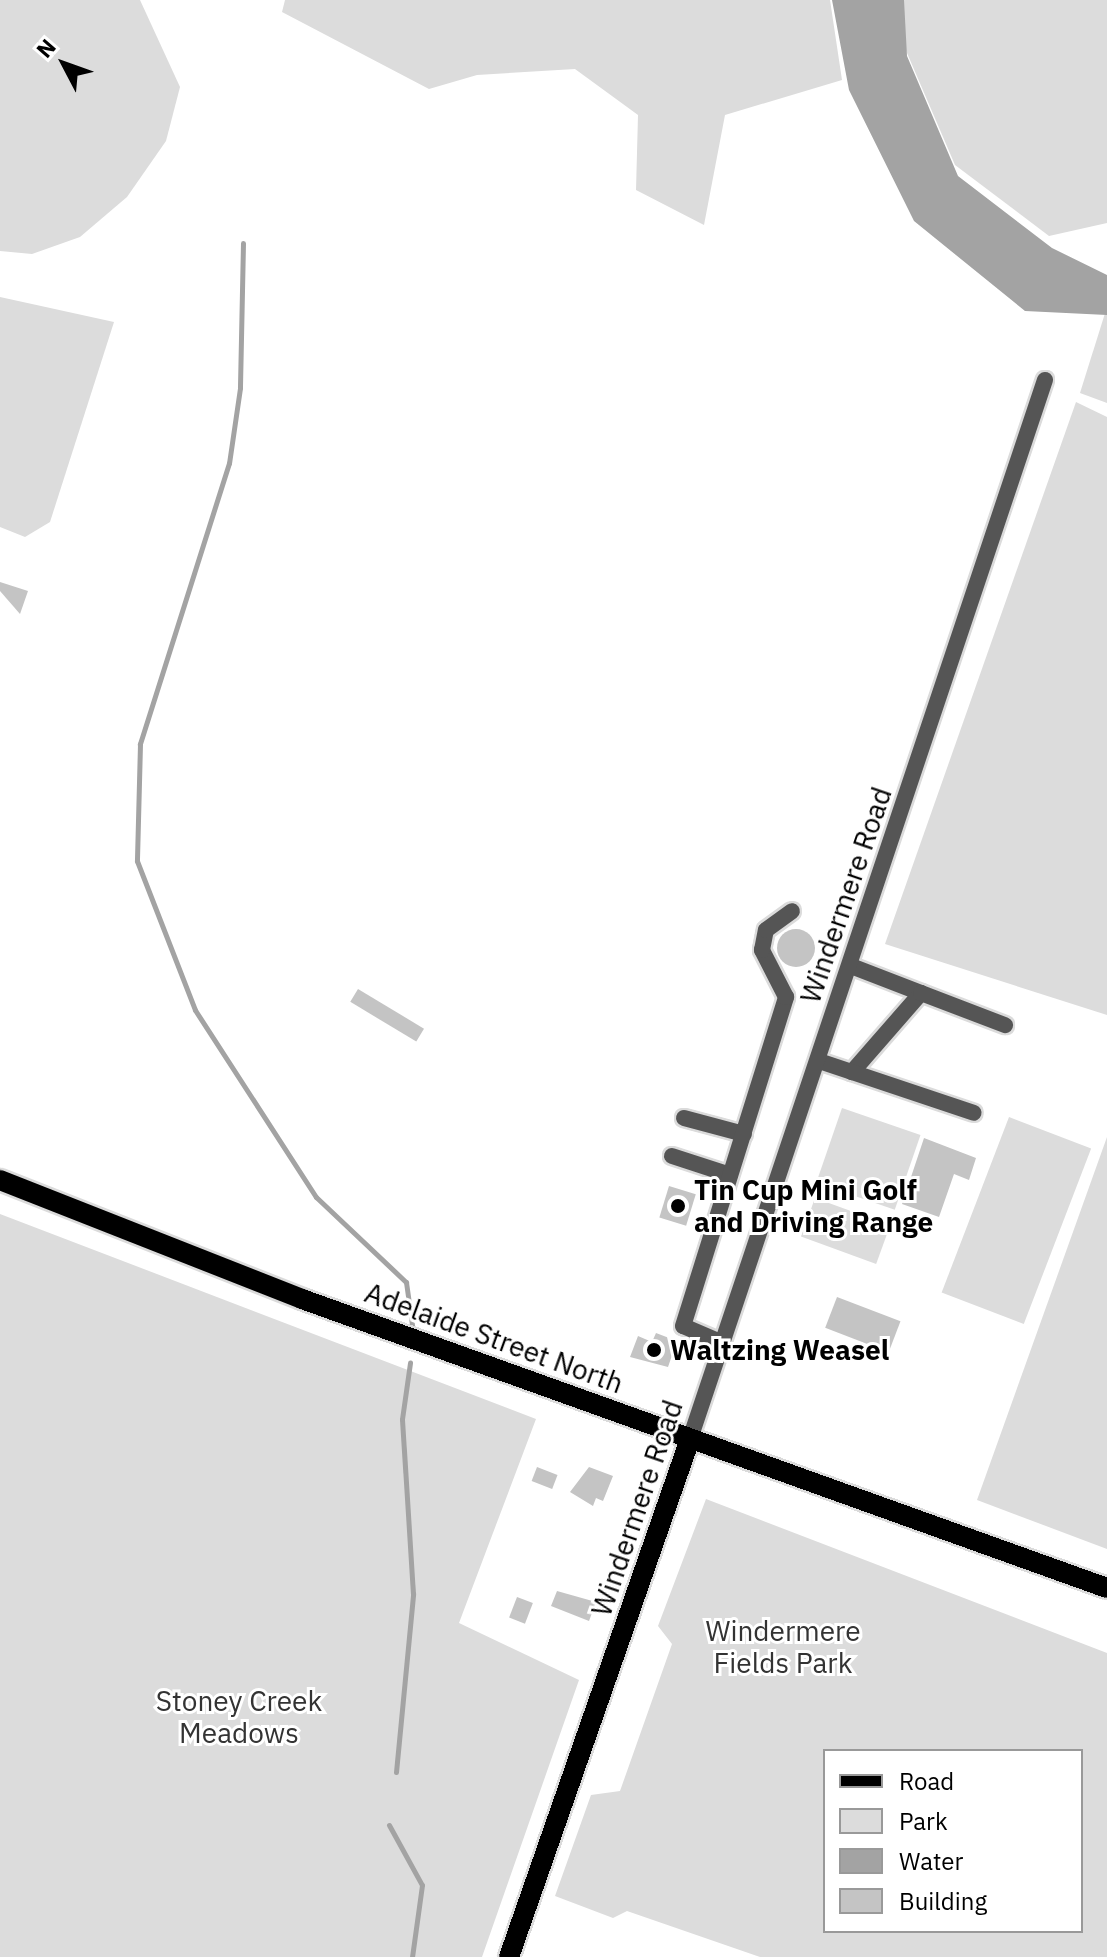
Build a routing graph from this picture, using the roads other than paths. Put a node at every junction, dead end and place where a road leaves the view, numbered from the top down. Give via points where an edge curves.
1 (1045, 380) dead end
2 (792, 911) dead end
3 (851, 966) junction
4 (921, 993) junction
5 (1005, 1025) dead end
6 (819, 1061) junction
7 (852, 1072) junction
8 (974, 1113) dead end
9 (684, 1118) dead end
10 (744, 1134) junction
11 (672, 1156) dead end
12 (730, 1175) junction
13 (0, 1180) edge
14 (723, 1343) junction
15 (690, 1439) junction
16 (1107, 1588) edge
17 (509, 1957) edge

1 - 3 street, Windermere Road
2 - 10 street via 777,915 762,950 786,997
3 - 4 street
3 - 6 street, Windermere Road
4 - 5 street
4 - 7 street
6 - 7 street
6 - 14 street, Windermere Road
7 - 8 street
9 - 10 street
10 - 12 street
11 - 12 street
12 - 14 street via 683,1326
13 - 15 main road, Adelaide Street North
14 - 15 street, Windermere Road
15 - 16 main road, Adelaide Street North
15 - 17 main road, Windermere Road

